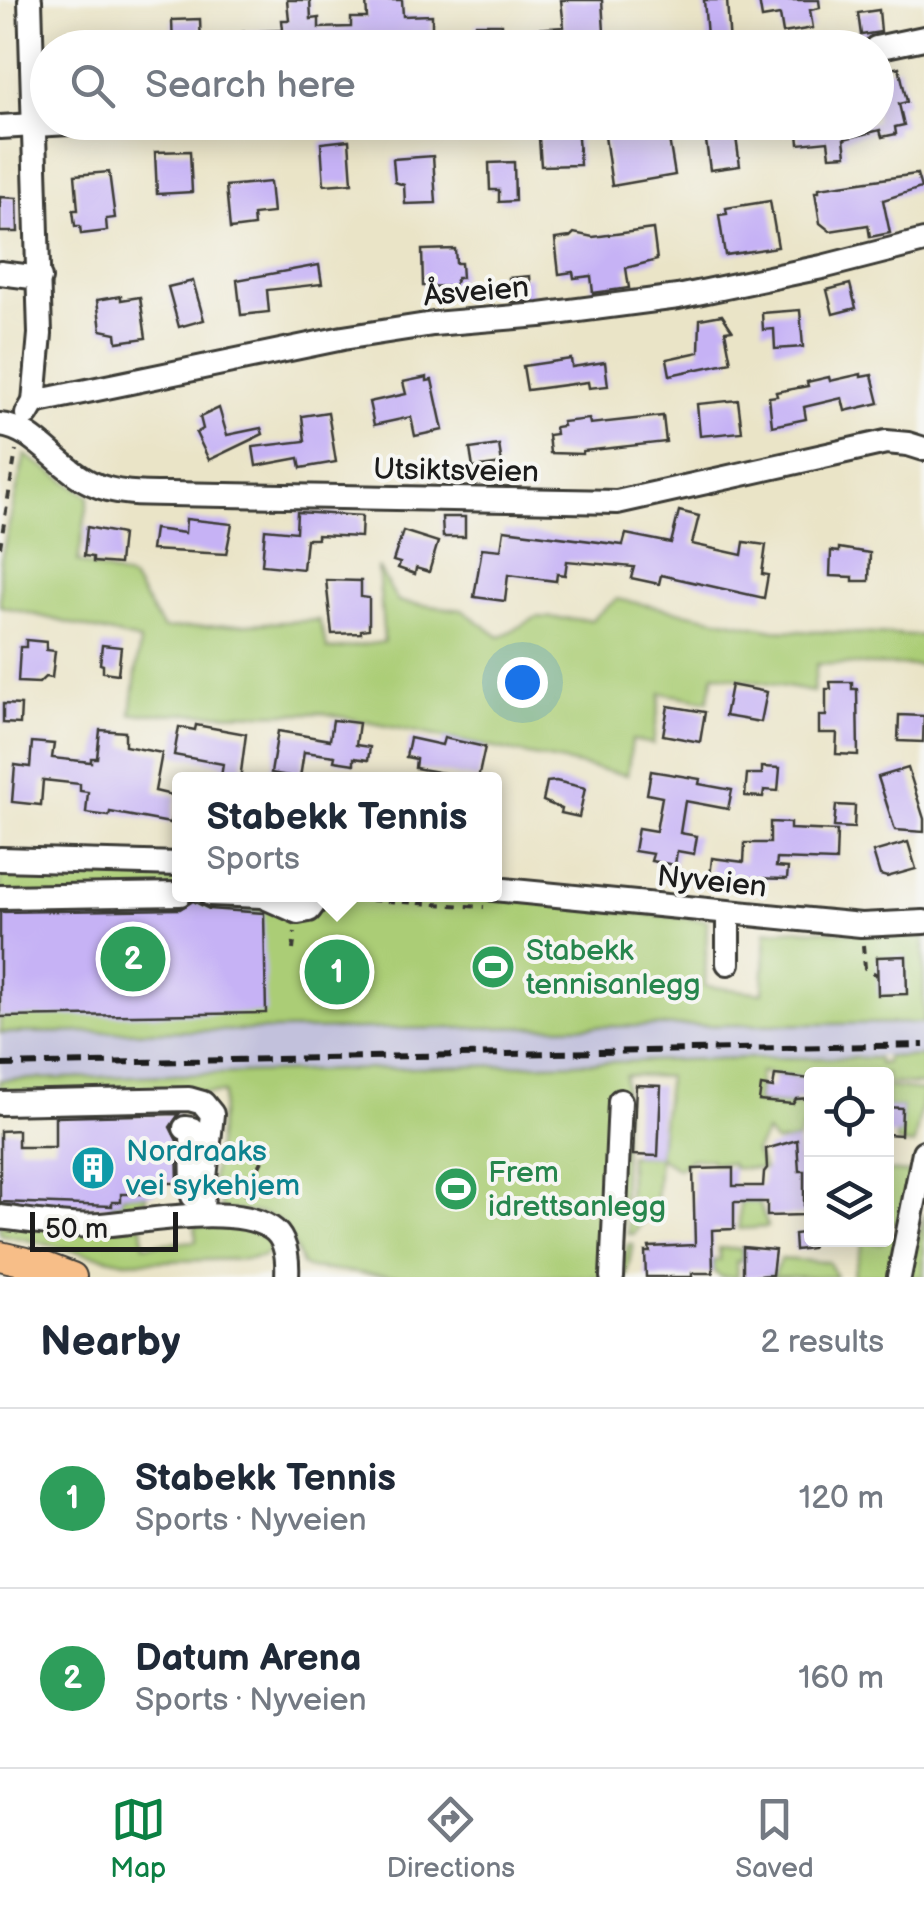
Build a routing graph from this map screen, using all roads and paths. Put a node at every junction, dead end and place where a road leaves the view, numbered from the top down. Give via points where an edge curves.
1 (30, 0) edge
2 (31, 30) edge
3 (924, 38) edge
4 (894, 44) edge
5 (0, 126) edge
6 (30, 126) edge
7 (35, 140) edge
8 (924, 241) edge
9 (0, 272) edge
10 (40, 278) junction
11 (34, 402) junction
12 (9, 426) edge
13 (924, 450) edge
14 (14, 470) dead end
15 (0, 547) edge
16 (0, 859) edge
17 (172, 864) edge
18 (172, 894) edge
19 (0, 896) edge
20 (502, 899) edge
21 (276, 902) edge
22 (315, 902) edge
23 (728, 913) junction
24 (924, 922) edge
25 (861, 926) junction
26 (728, 963) dead end
27 (877, 975) dead end
28 (620, 1101) dead end
29 (0, 1103) edge
30 (185, 1128) dead end
31 (923, 1160) edge
32 (262, 1161) dead end
33 (206, 1216) junction
34 (0, 1218) edge
35 (0, 1256) edge
36 (72, 1277) edge
37 (287, 1277) edge
38 (612, 1277) edge
39 (899, 1277) edge

1 - 2 street
3 - 4 street
5 - 6 street
7 - 10 street
8 - 11 street, Åsveien via 678,296 361,335
9 - 10 street
10 - 11 street
11 - 12 street
12 - 13 street, Utsiktsveien via 91,483 131,493 244,496 617,502 886,442
14 - 15 path
16 - 17 street
18 - 19 street
20 - 23 street, Nyveien
21 - 22 street via 298,912
23 - 25 street, Nyveien
23 - 26 street
24 - 25 street, Nyveien
25 - 27 path via 865,968
28 - 38 street
29 - 33 street via 203,1104 212,1114
30 - 33 street via 192,1129
31 - 39 street
32 - 33 path via 244,1198
33 - 34 street via 100,1225
33 - 37 street via 270,1227 284,1241
35 - 36 main road

